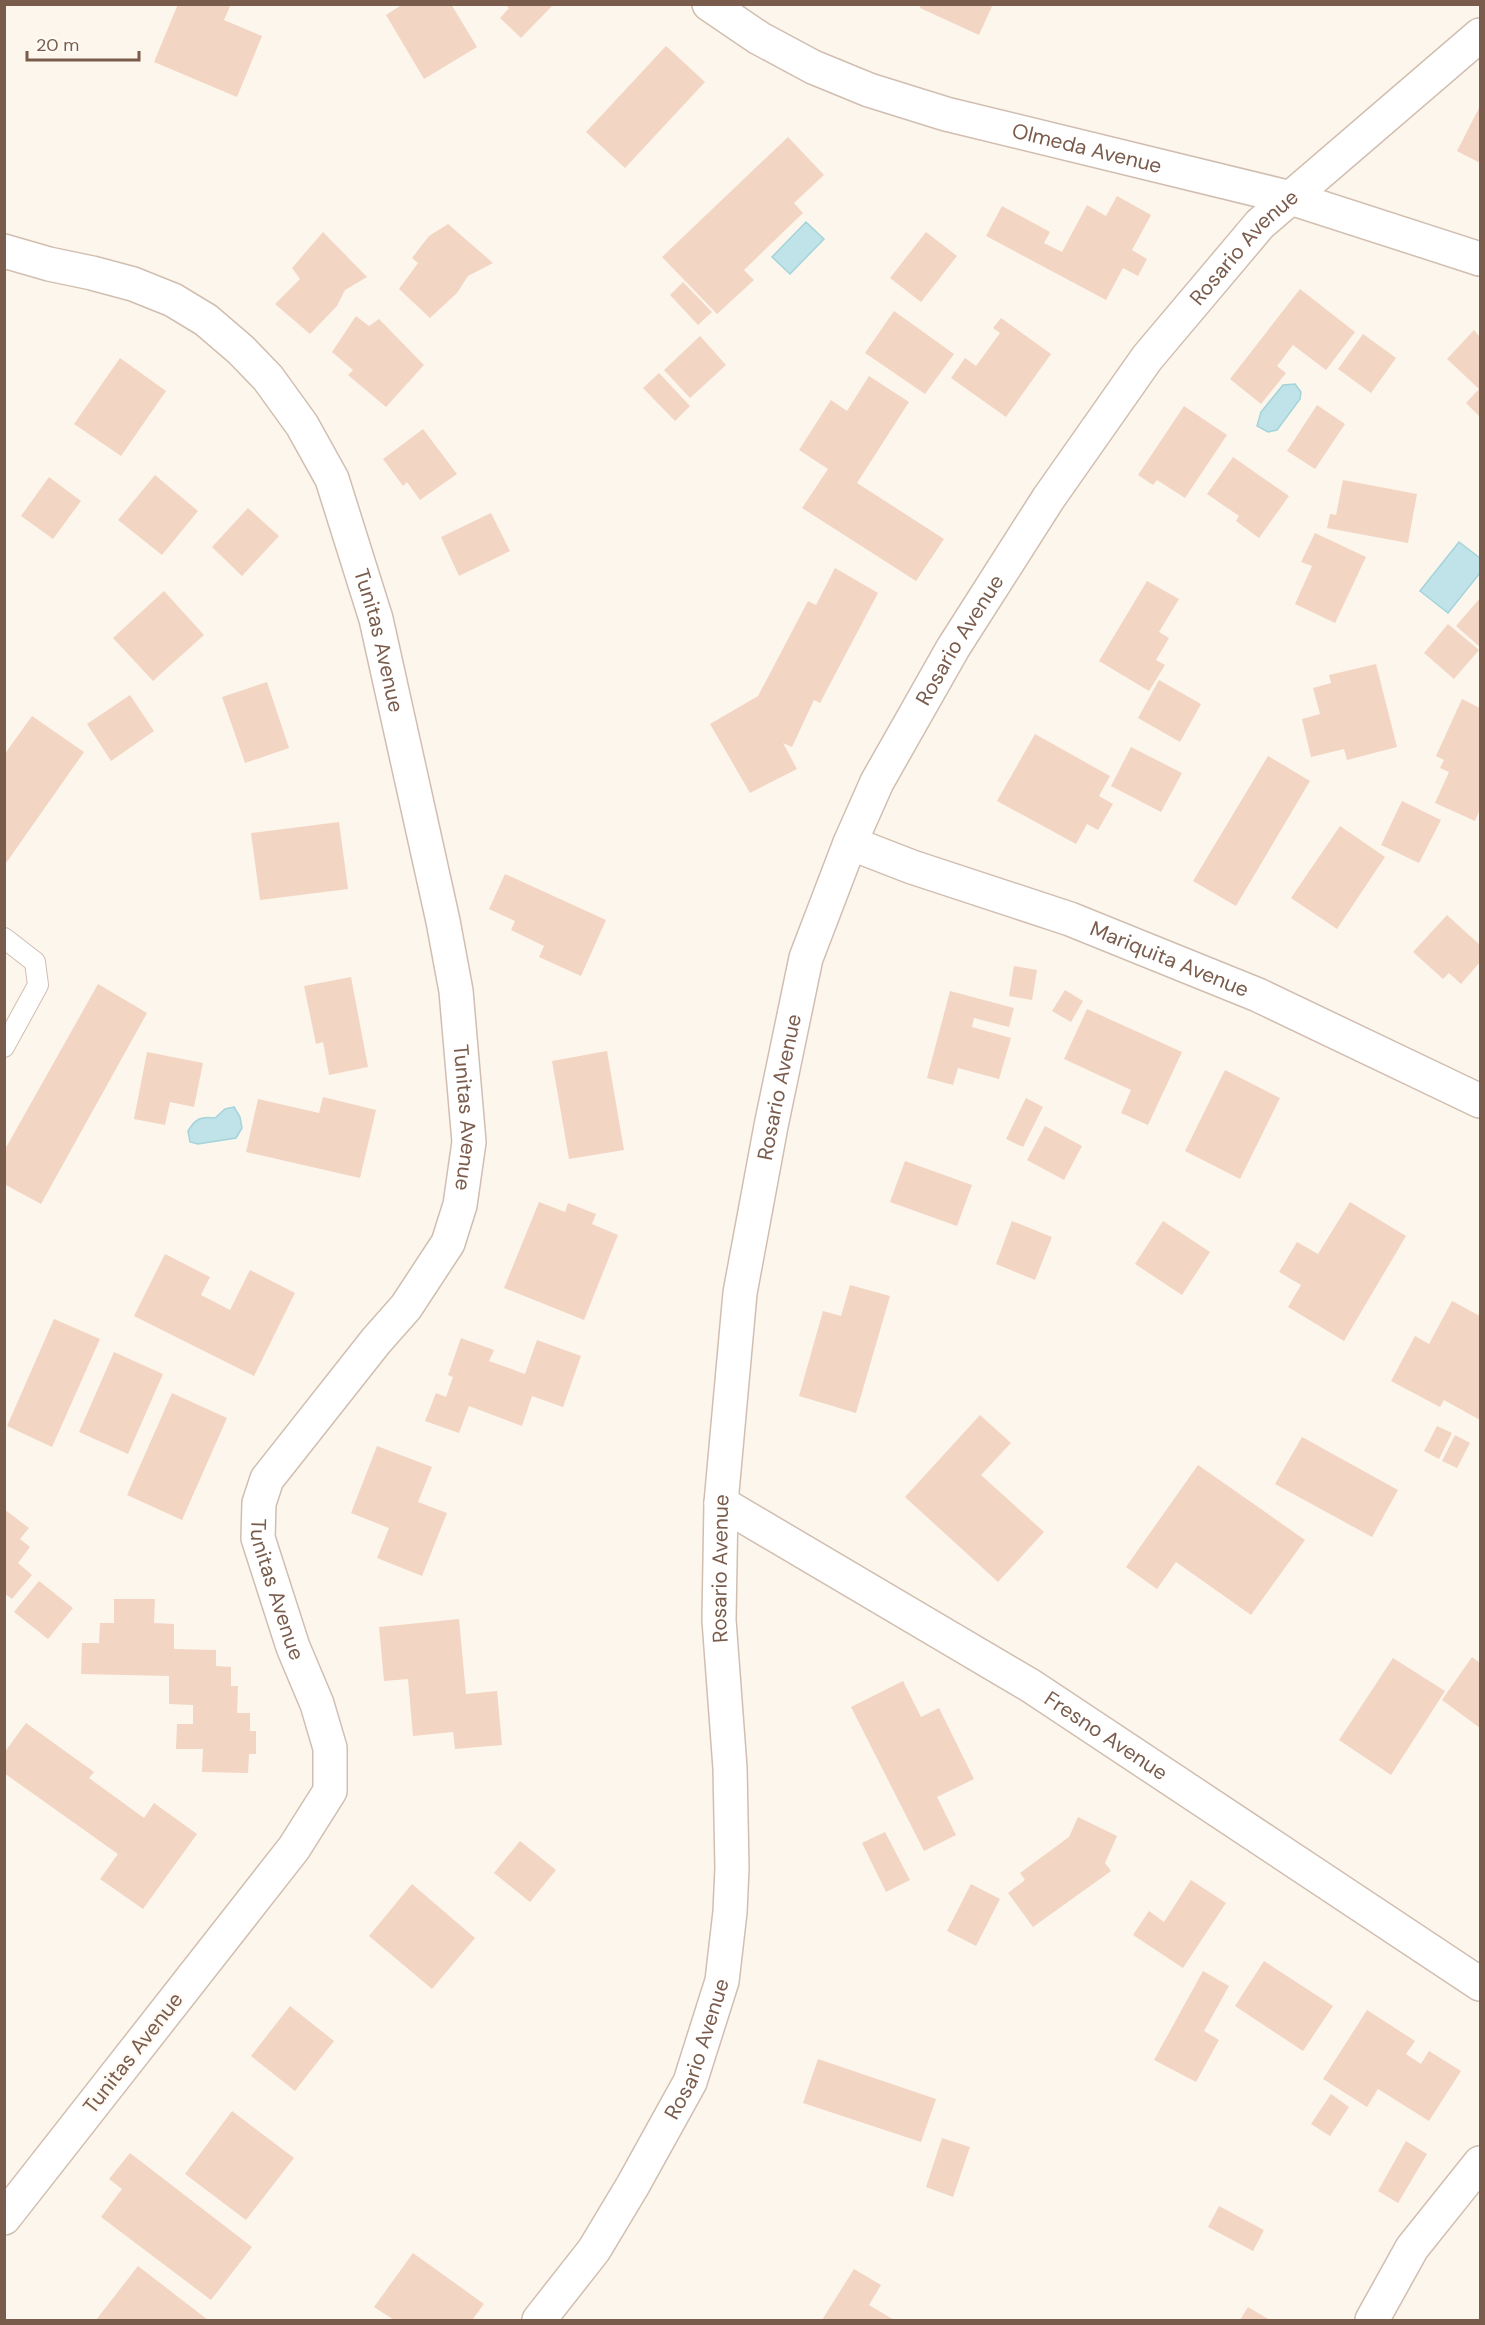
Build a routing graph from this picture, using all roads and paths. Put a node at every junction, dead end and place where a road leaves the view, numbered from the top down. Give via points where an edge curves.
1 (709, 4) edge
2 (1480, 35) edge
3 (1291, 198) junction
4 (4, 251) edge
5 (1480, 259) edge
6 (850, 843) junction
7 (4, 938) edge
8 (4, 1047) edge
9 (1480, 1101) edge
10 (721, 1503) junction
11 (1480, 1984) edge
12 (1480, 2163) edge
13 (4, 2218) edge
14 (539, 2320) edge
15 (1372, 2320) edge

1 - 3 street, Olmeda Avenue via 759,38 813,67 869,90 946,114
2 - 3 street, Rosario Avenue
3 - 5 street, Olmeda Avenue
3 - 6 street, Rosario Avenue via 1260,224 1147,358 1048,499 953,648 877,782
4 - 13 street, Tunitas Avenue via 133,284 173,300 206,320 268,378 302,425 332,479 376,619 443,921 456,991 470,1142 460,1205 448,1243 406,1306 267,1479 259,1503 258,1538 330,1748 330,1791 294,1848
6 - 9 street, Mariquita Avenue via 1070,919 1258,995
6 - 10 street, Rosario Avenue via 806,958 771,1126 740,1293
7 - 8 lane via 35,962 38,985
10 - 11 street, Fresno Avenue via 1030,1686
10 - 14 street, Rosario Avenue via 719,1620 730,1768 732,1868 722,1981 690,2082 594,2250
12 - 15 street via 1413,2247

